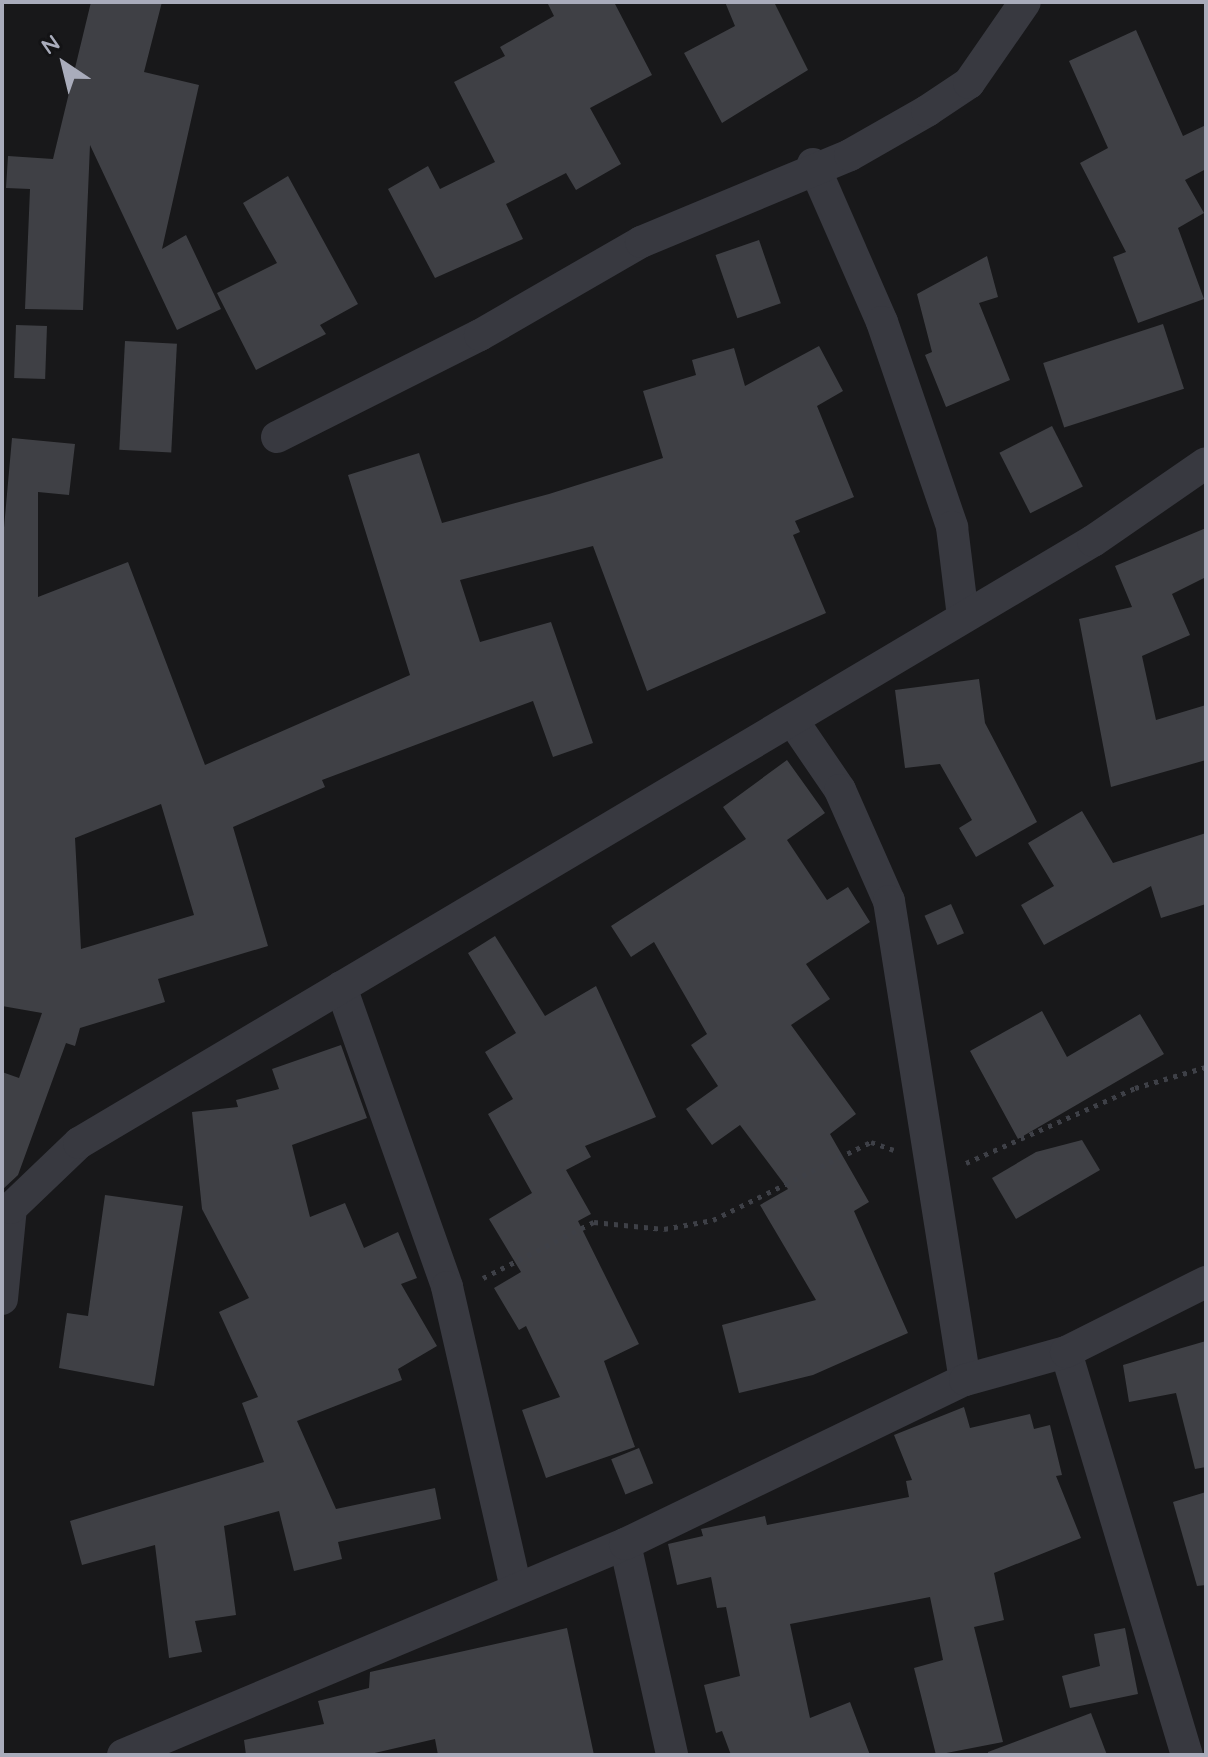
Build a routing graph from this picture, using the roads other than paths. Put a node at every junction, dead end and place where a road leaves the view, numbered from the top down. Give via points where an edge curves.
1 (1025, 2) edge
2 (813, 164) junction
3 (277, 437) dead end
4 (1206, 463) edge
5 (963, 617) junction
6 (793, 721) junction
7 (341, 987) junction
8 (6, 1208) edge
9 (1206, 1282) edge
10 (2, 1299) edge
11 (1066, 1352) junction
12 (965, 1380) junction
13 (625, 1544) junction
14 (516, 1588) junction
15 (123, 1755) edge
16 (672, 1755) edge
17 (1187, 1755) edge

1 - 2 street via 969,83 850,155
2 - 3 street via 725,210 641,242 480,335
2 - 5 street via 882,322 952,527
4 - 5 street
5 - 6 street
6 - 7 street
6 - 12 street via 840,790 889,901
7 - 8 street via 79,1143
7 - 14 street via 447,1287
8 - 10 street
9 - 11 street
11 - 12 street
11 - 17 street
12 - 13 street
13 - 14 street
13 - 16 street
14 - 15 street

